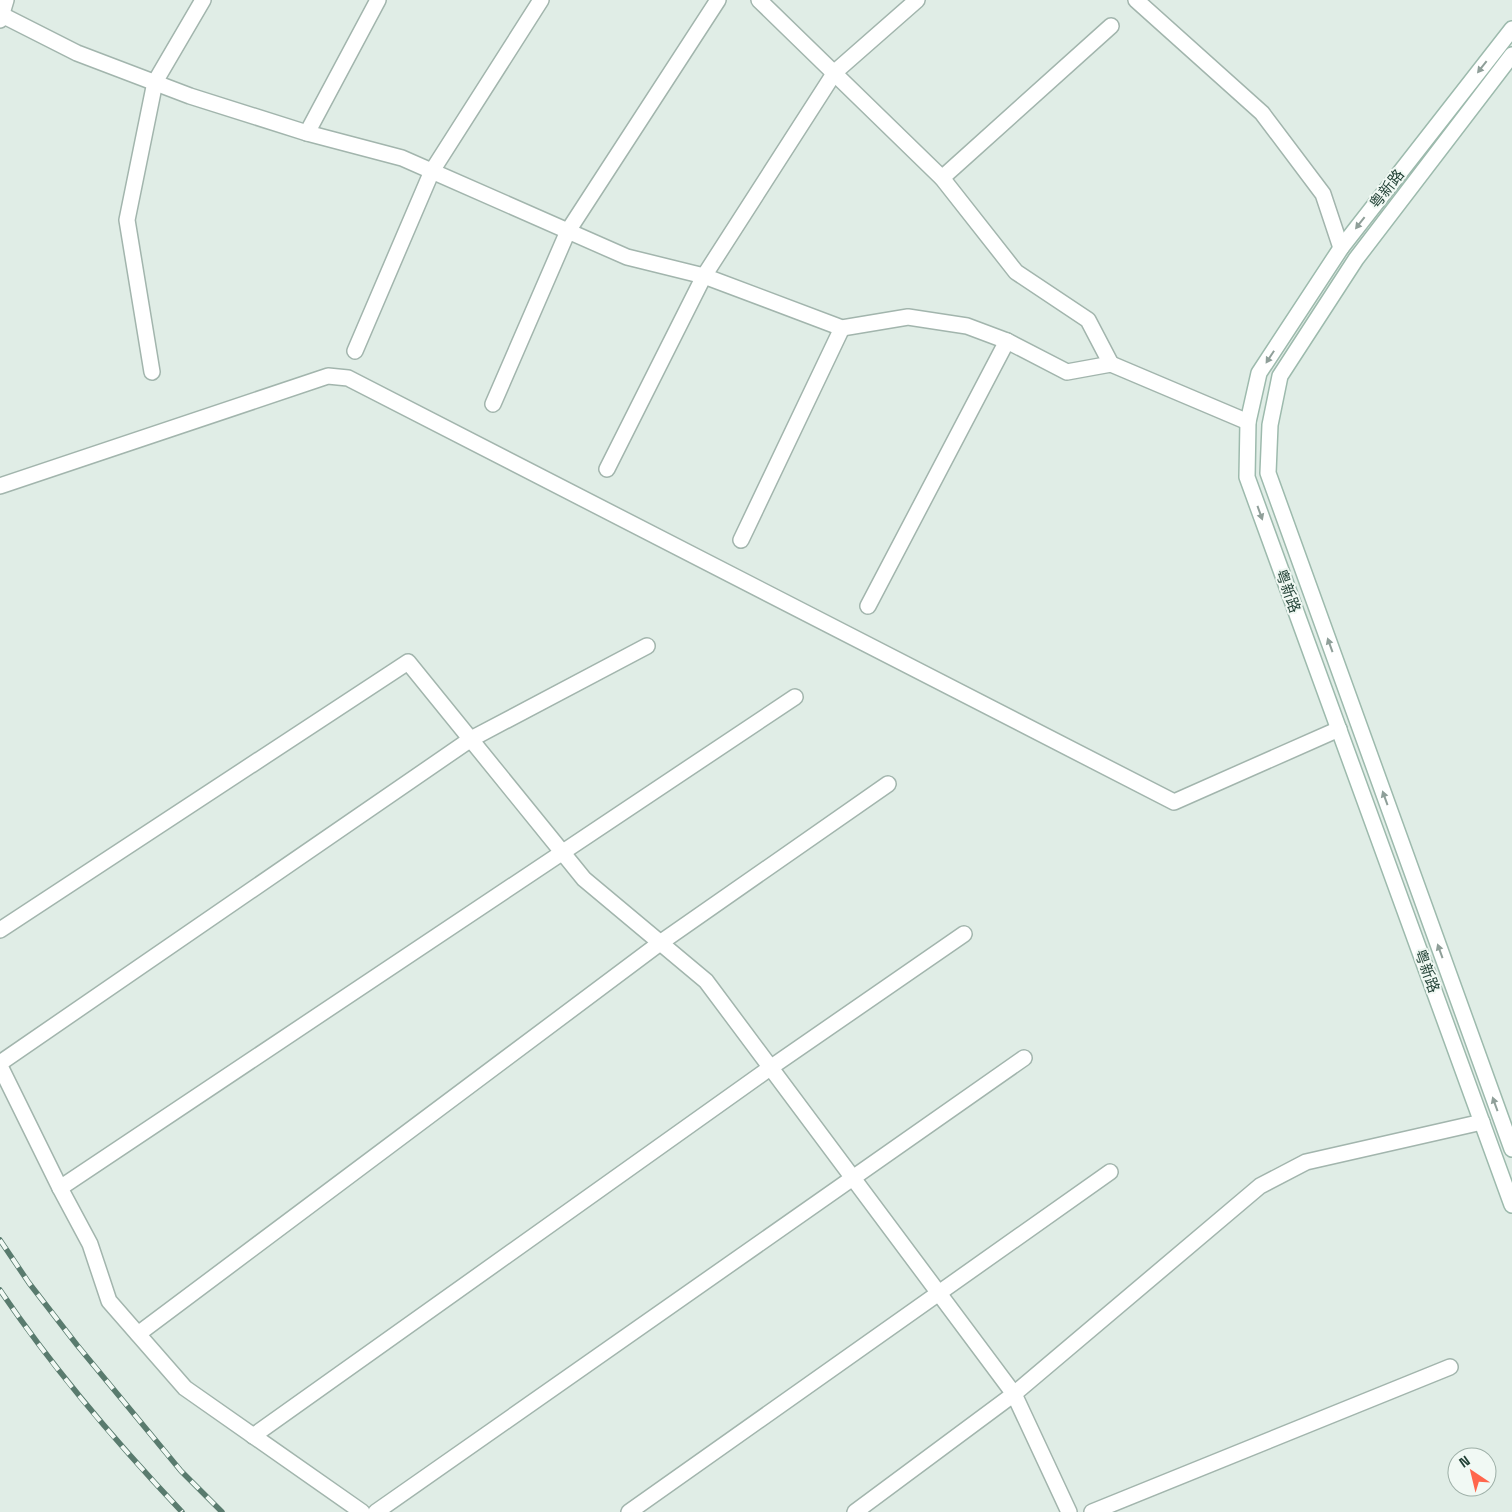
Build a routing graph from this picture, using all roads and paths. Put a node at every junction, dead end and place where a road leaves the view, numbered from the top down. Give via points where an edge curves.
1 (6, 0) edge
2 (203, 0) edge
3 (378, 0) edge
4 (541, 0) edge
5 (718, 0) edge
6 (759, 0) edge
7 (917, 0) edge
8 (1136, 0) edge
9 (0, 17) edge
10 (1111, 26) dead end
11 (1512, 29) edge
12 (1512, 55) edge
13 (835, 72) junction
14 (155, 82) junction
15 (307, 133) junction
16 (432, 171) junction
17 (942, 178) junction
18 (568, 231) junction
19 (1341, 248) junction
20 (704, 276) junction
21 (842, 328) junction
22 (1007, 341) junction
23 (354, 351) dead end
24 (1111, 364) junction
25 (152, 372) dead end
26 (493, 404) dead end
27 (1248, 422) junction
28 (607, 470) dead end
29 (0, 486) edge
30 (741, 540) dead end
31 (868, 606) dead end
32 (647, 646) dead end
33 (795, 697) dead end
34 (1338, 729) junction
35 (471, 739) junction
36 (888, 784) dead end
37 (562, 852) junction
38 (0, 930) edge
39 (964, 934) dead end
40 (660, 943) junction
41 (1024, 1058) dead end
42 (0, 1064) edge
43 (770, 1068) junction
44 (1482, 1122) junction
45 (1512, 1150) edge
46 (1110, 1172) dead end
47 (854, 1179) junction
48 (60, 1188) junction
49 (1512, 1205) edge
50 (939, 1294) junction
51 (138, 1334) junction
52 (1450, 1367) dead end
53 (1014, 1394) junction
54 (254, 1436) junction
55 (362, 1512) edge
56 (376, 1512) edge
57 (629, 1512) edge
58 (855, 1512) edge
59 (1069, 1512) edge
60 (1092, 1512) edge

1 - 9 street
2 - 14 street
3 - 15 street
4 - 16 street
5 - 18 street
6 - 13 street
7 - 13 street
8 - 19 street via 1262,113 1322,194
9 - 14 street via 77,53
10 - 17 street
11 -> 19 street, 粤新路
45 -> 12 street, 粤新路 via 1268,473 1270,426 1280,376 1356,259
13 - 17 street
13 - 20 street
14 - 15 street
14 - 25 street via 127,220
15 - 16 street via 402,158
16 - 18 street
16 - 23 street
17 - 24 street via 1016,272 1088,320
18 - 20 street via 627,257
18 - 26 street
19 -> 27 street, 粤新路 via 1259,373
20 - 21 street
20 - 28 street
21 - 22 street via 908,317 967,326
21 - 30 street
22 - 24 street via 1067,372
22 - 31 street
24 - 27 street
27 -> 34 street, 粤新路 via 1246,477
29 - 34 street via 328,376 348,378 1174,802
32 - 35 street
33 - 37 street
34 - 44 street, 粤新路
35 - 37 street
35 - 38 street via 408,662
35 - 42 street
36 - 40 street
37 - 40 street via 584,879
37 - 48 street
39 - 43 street
40 - 43 street via 706,981
40 - 51 street
41 - 47 street
42 - 48 street
43 - 47 street
43 - 54 street
44 - 49 street, 粤新路
44 - 53 street via 1306,1162 1260,1186
46 - 50 street
47 - 50 street
47 - 56 street
48 - 51 street via 90,1244 109,1301
50 - 53 street
50 - 57 street
51 - 54 street via 185,1388
52 - 60 street
53 - 58 street
53 - 59 street
54 - 55 street

